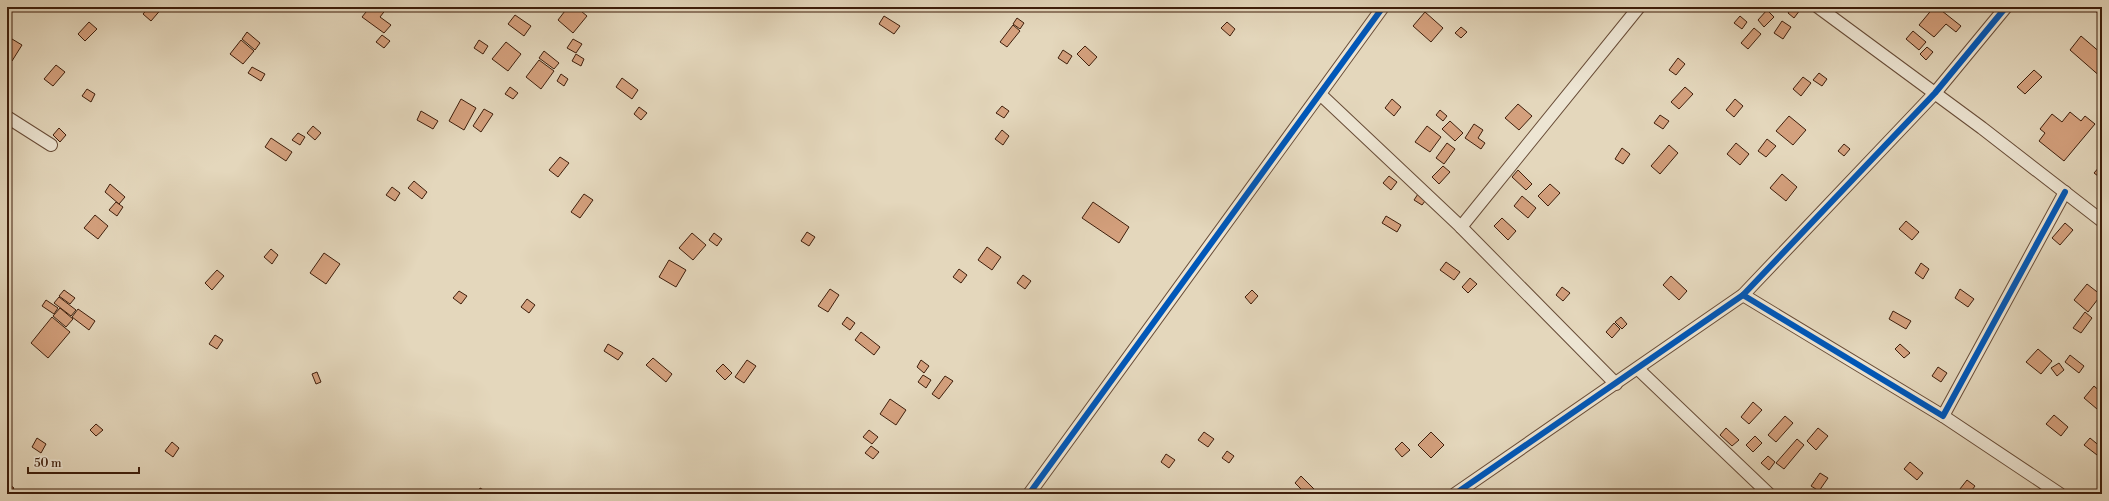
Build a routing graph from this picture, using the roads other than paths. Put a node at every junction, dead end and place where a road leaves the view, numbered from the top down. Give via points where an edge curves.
1 (1383, 7) edge
2 (1639, 7) edge
3 (1818, 7) edge
4 (2006, 7) edge
5 (1935, 93) junction
6 (1320, 94) junction
7 (7, 117) edge
8 (51, 145) dead end
9 (2065, 192) junction
10 (2102, 221) edge
11 (1461, 227) junction
12 (1743, 295) junction
13 (1638, 369) junction
14 (1616, 384) junction
15 (1942, 416) junction
16 (1029, 494) edge
17 (1455, 494) edge
18 (1769, 494) edge
19 (2060, 494) edge

1 - 6 street
2 - 11 street
3 - 5 street
4 - 5 street
5 - 9 street
5 - 12 street
6 - 11 street
6 - 16 street
7 - 8 street
9 - 10 street
9 - 15 street
11 - 14 street
12 - 13 street
12 - 15 street
13 - 14 street
13 - 18 street
14 - 17 street
15 - 19 street

